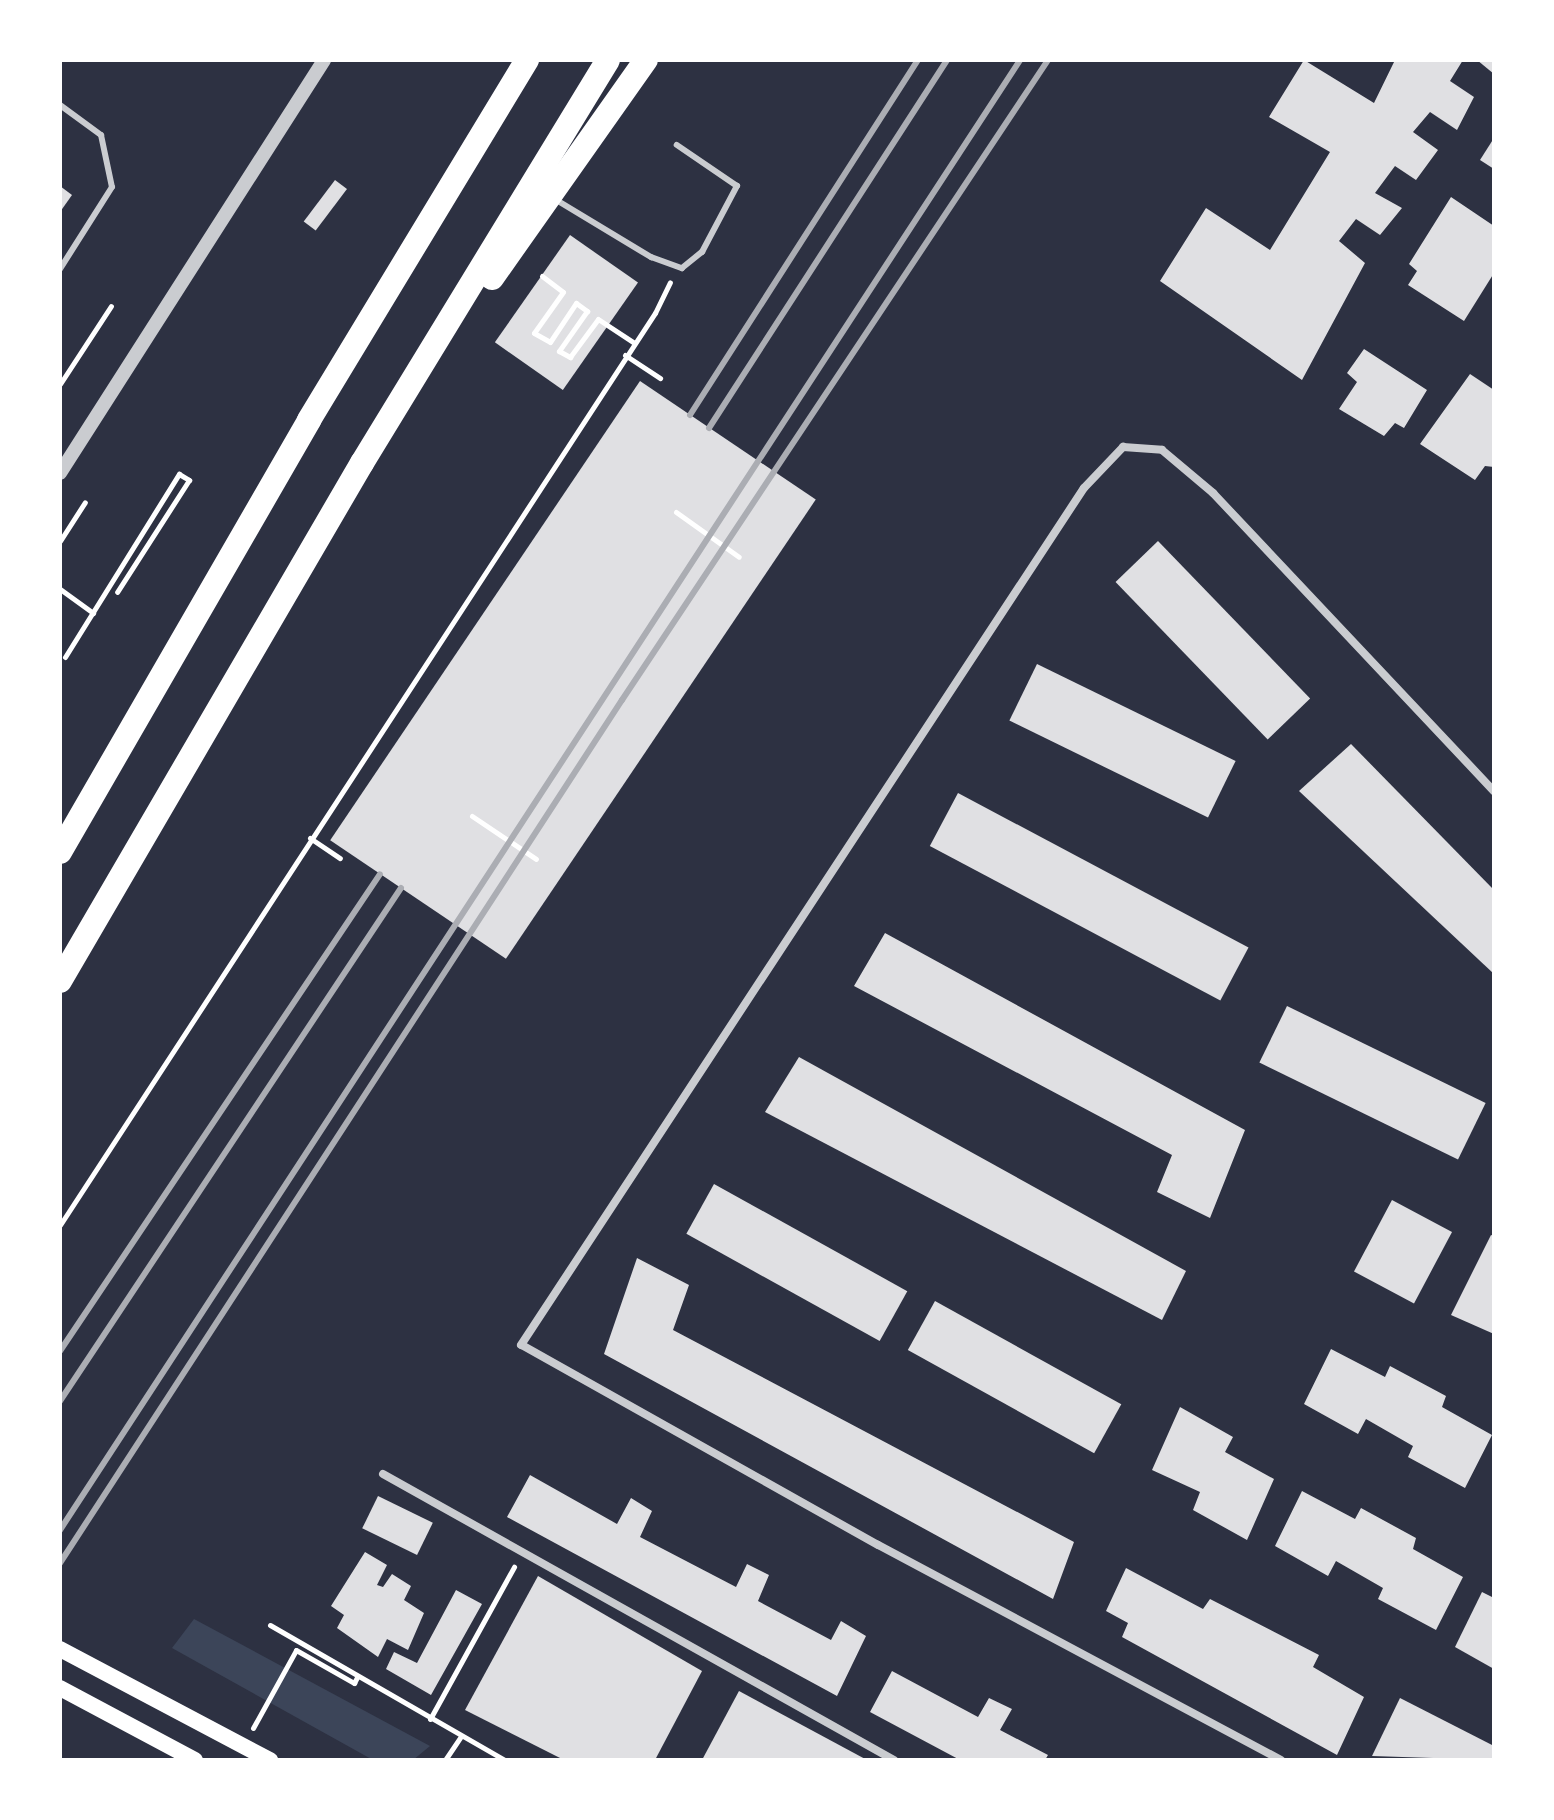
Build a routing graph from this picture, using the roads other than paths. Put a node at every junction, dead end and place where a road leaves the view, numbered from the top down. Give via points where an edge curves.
1 (527, 60) edge
2 (608, 60) edge
3 (646, 60) edge
4 (320, 61) edge
5 (60, 105) edge
6 (677, 145) dead end
7 (558, 201) dead end
8 (60, 269) edge
9 (362, 463) junction
10 (60, 473) edge
11 (1494, 791) edge
12 (60, 852) edge
13 (60, 981) edge
14 (383, 1474) dead end
15 (60, 1649) edge
16 (60, 1688) edge
17 (195, 1760) edge
18 (270, 1760) edge
19 (894, 1760) edge
20 (1281, 1760) edge

1 - 12 highway via 309,420
2 - 9 highway
3 - 9 highway
4 - 10 street
5 - 8 lane via 101,135 112,187
6 - 7 lane via 737,186 702,252 682,268
9 - 13 highway
11 - 20 street via 1213,493 1162,450 1123,447 1084,488 521,1345 878,1545
14 - 19 street
15 - 18 main road
16 - 17 main road

